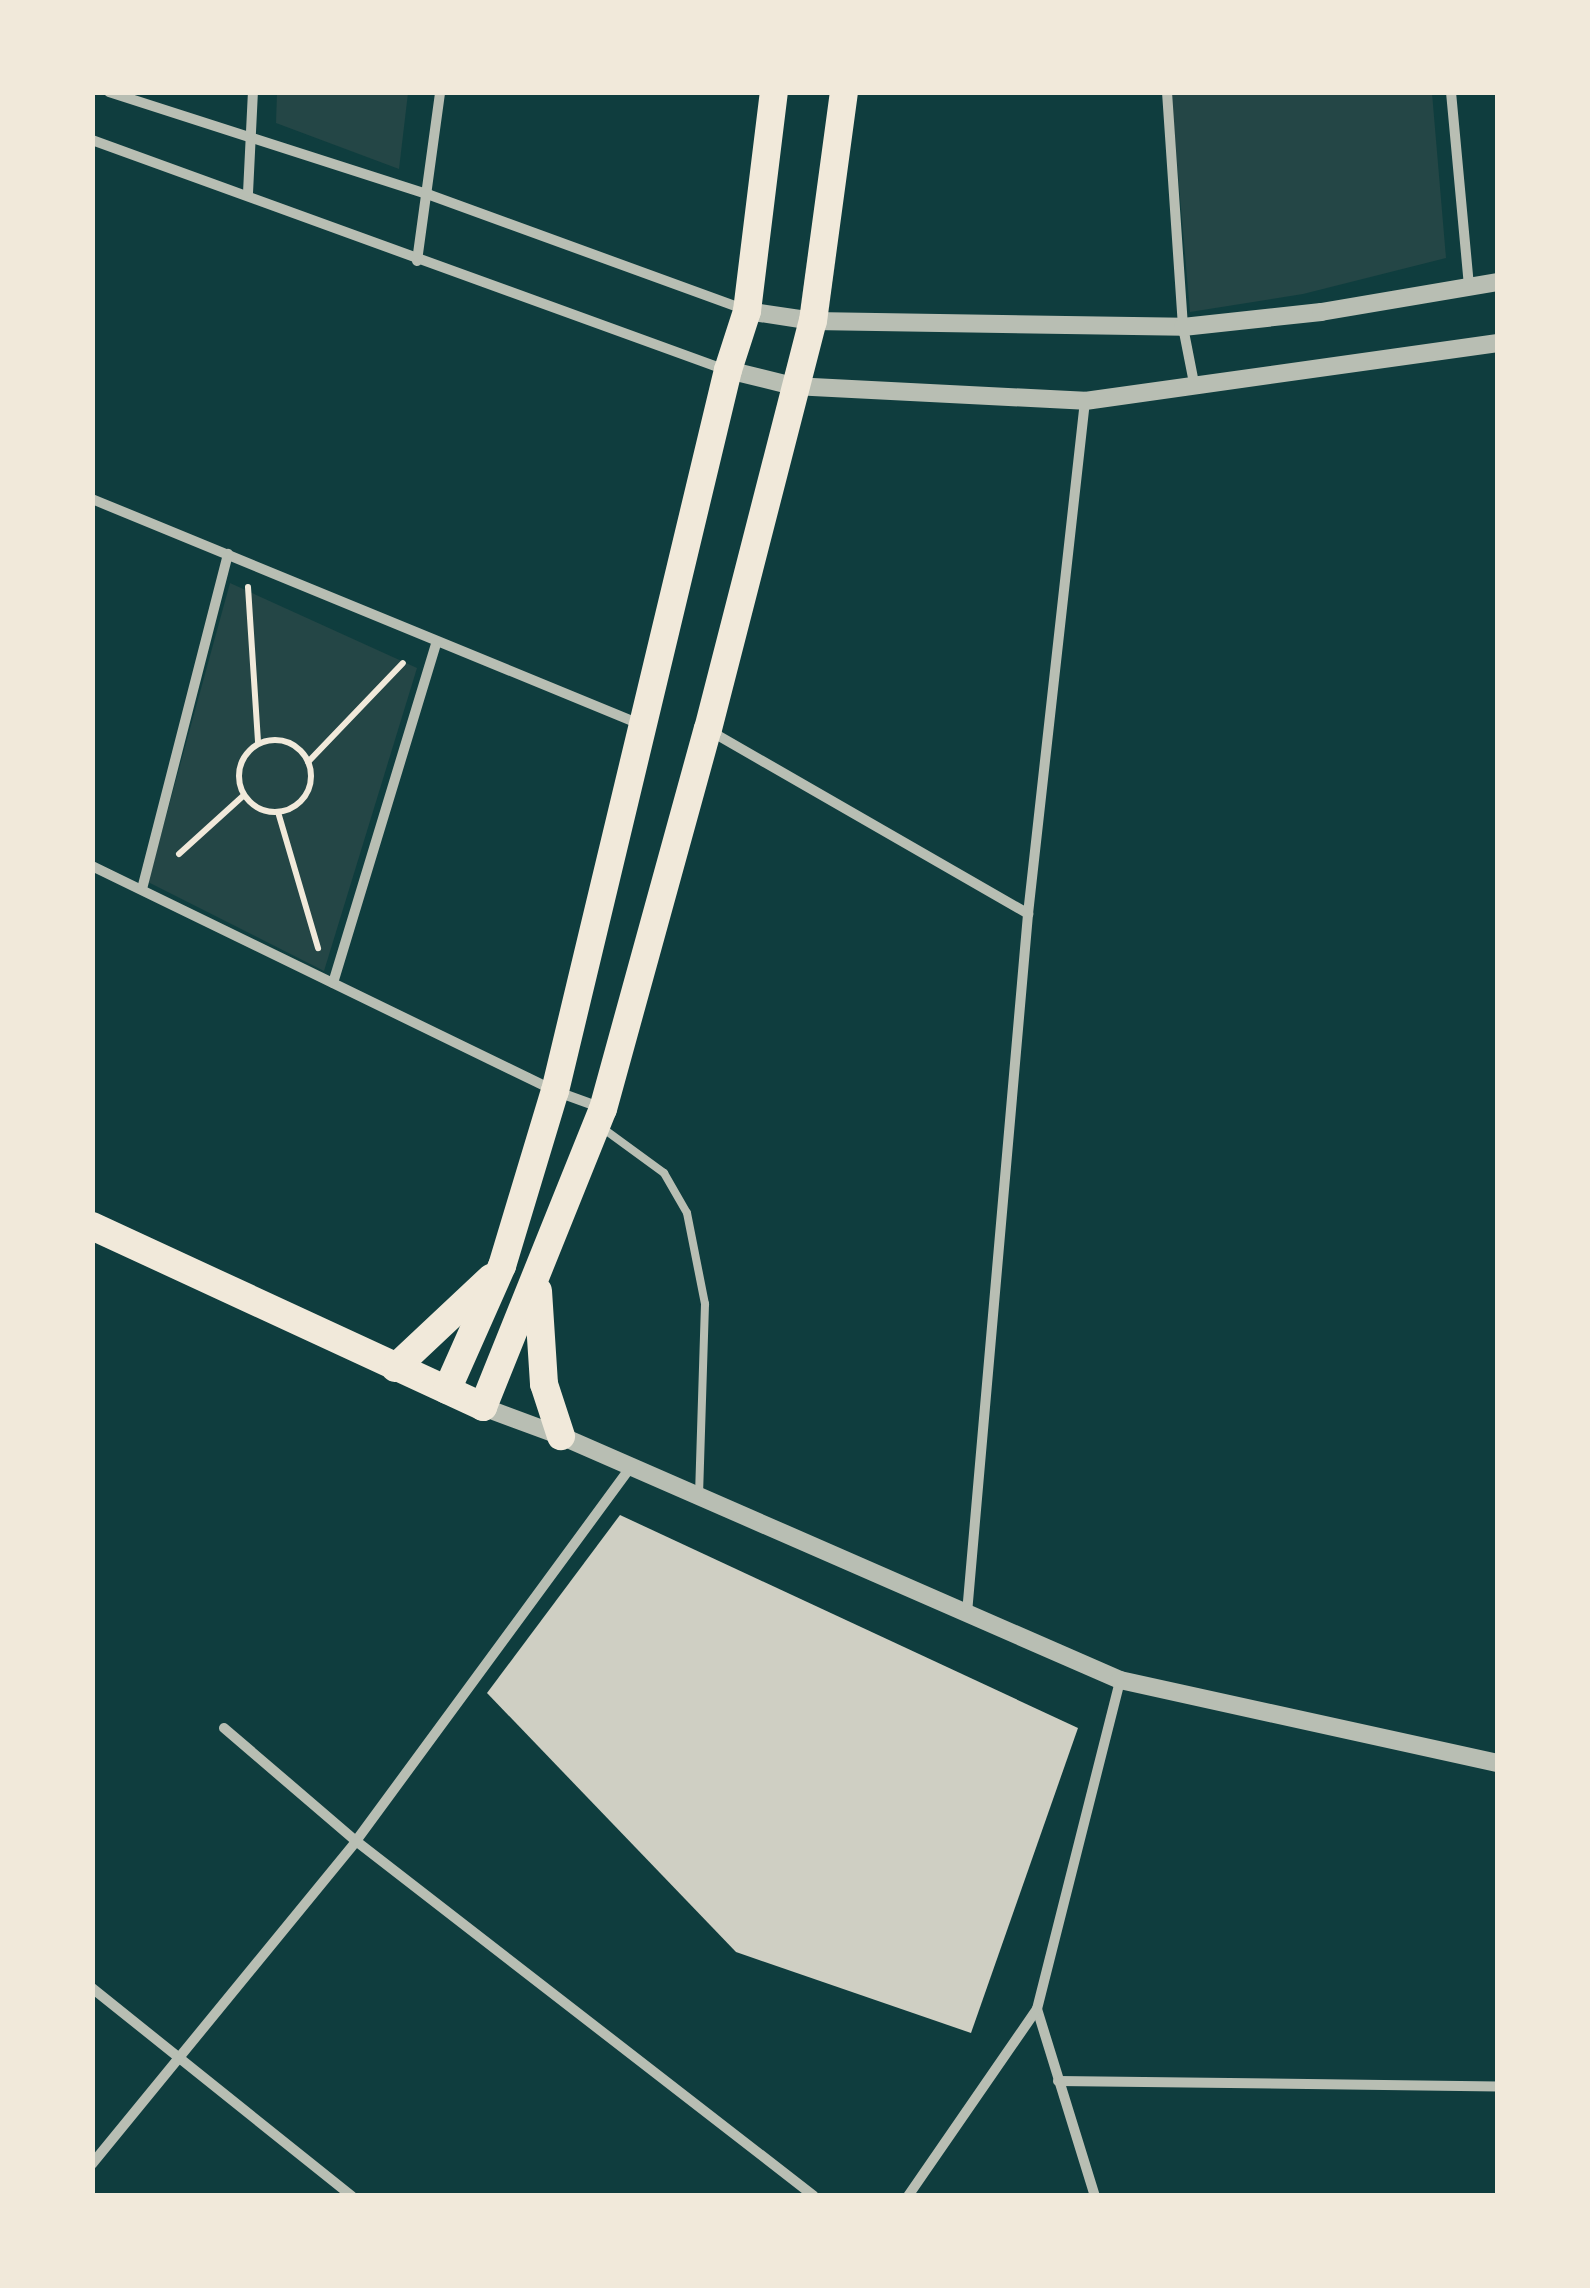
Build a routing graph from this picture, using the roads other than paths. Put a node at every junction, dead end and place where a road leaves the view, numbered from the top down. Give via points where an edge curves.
1 (109, 92) edge
2 (253, 92) edge
3 (440, 92) edge
4 (774, 92) edge
5 (844, 92) edge
6 (1167, 92) edge
7 (1451, 92) edge
8 (252, 137) junction
9 (92, 140) edge
10 (248, 193) junction
11 (430, 195) junction
12 (417, 262) junction
13 (1498, 282) edge
14 (1469, 286) junction
15 (747, 310) junction
16 (812, 322) junction
17 (1182, 327) junction
18 (1498, 343) edge
19 (728, 370) junction
20 (793, 386) junction
21 (1195, 389) junction
22 (1085, 401) junction
23 (92, 499) edge
24 (228, 554) junction
25 (432, 638) junction
26 (645, 727) junction
27 (708, 729) junction
28 (92, 866) edge
29 (142, 889) junction
30 (1028, 914) junction
31 (329, 981) junction
32 (555, 1091) junction
33 (600, 1116) junction
34 (92, 1226) edge
35 (502, 1266) junction
36 (537, 1280) junction
37 (395, 1368) junction
38 (447, 1390) junction
39 (484, 1407) junction
40 (562, 1436) junction
41 (631, 1467) junction
42 (698, 1497) junction
43 (968, 1614) junction
44 (1120, 1680) junction
45 (224, 1728) dead end
46 (1498, 1763) edge
47 (356, 1841) junction
48 (92, 1988) edge
49 (1037, 2009) junction
50 (182, 2058) junction
51 (1058, 2081) junction
52 (1498, 2086) edge
53 (92, 2164) edge
54 (352, 2196) edge
55 (814, 2196) edge
56 (908, 2196) edge
57 (1095, 2196) edge

1 - 8 street
2 - 8 street
3 - 11 street
4 - 15 highway
5 - 16 highway
6 - 17 street
7 - 14 street
8 - 10 street
8 - 11 street
9 - 10 street
10 - 12 street
11 - 12 street
11 - 15 street
12 - 19 street
13 - 14 street
14 - 17 street
15 - 16 street
15 - 19 highway
16 - 17 street
16 - 20 highway
17 - 21 street
18 - 21 street
19 - 20 street
19 - 26 highway
20 - 22 street
20 - 27 highway
21 - 22 street
22 - 30 street
23 - 24 street
24 - 25 street
24 - 29 street
25 - 26 street
25 - 31 street
26 - 32 highway
27 - 30 street
27 - 33 highway
28 - 29 street
29 - 31 street
30 - 43 street
31 - 32 street
32 - 33 street
32 - 35 highway
33 - 36 highway
33 - 42 lane via 664,1173 686,1213 705,1304
34 - 37 highway
35 - 37 highway
35 - 38 highway
36 - 39 highway
36 - 40 highway via 544,1384
37 - 38 highway
38 - 39 highway
39 - 40 street
40 - 41 street
41 - 42 street
41 - 47 street
42 - 43 street
43 - 44 street
44 - 46 street
44 - 49 street
45 - 47 street
47 - 50 street
47 - 55 street
48 - 50 street
49 - 51 street
49 - 56 street
50 - 53 street
50 - 54 street
51 - 52 street
51 - 57 street

